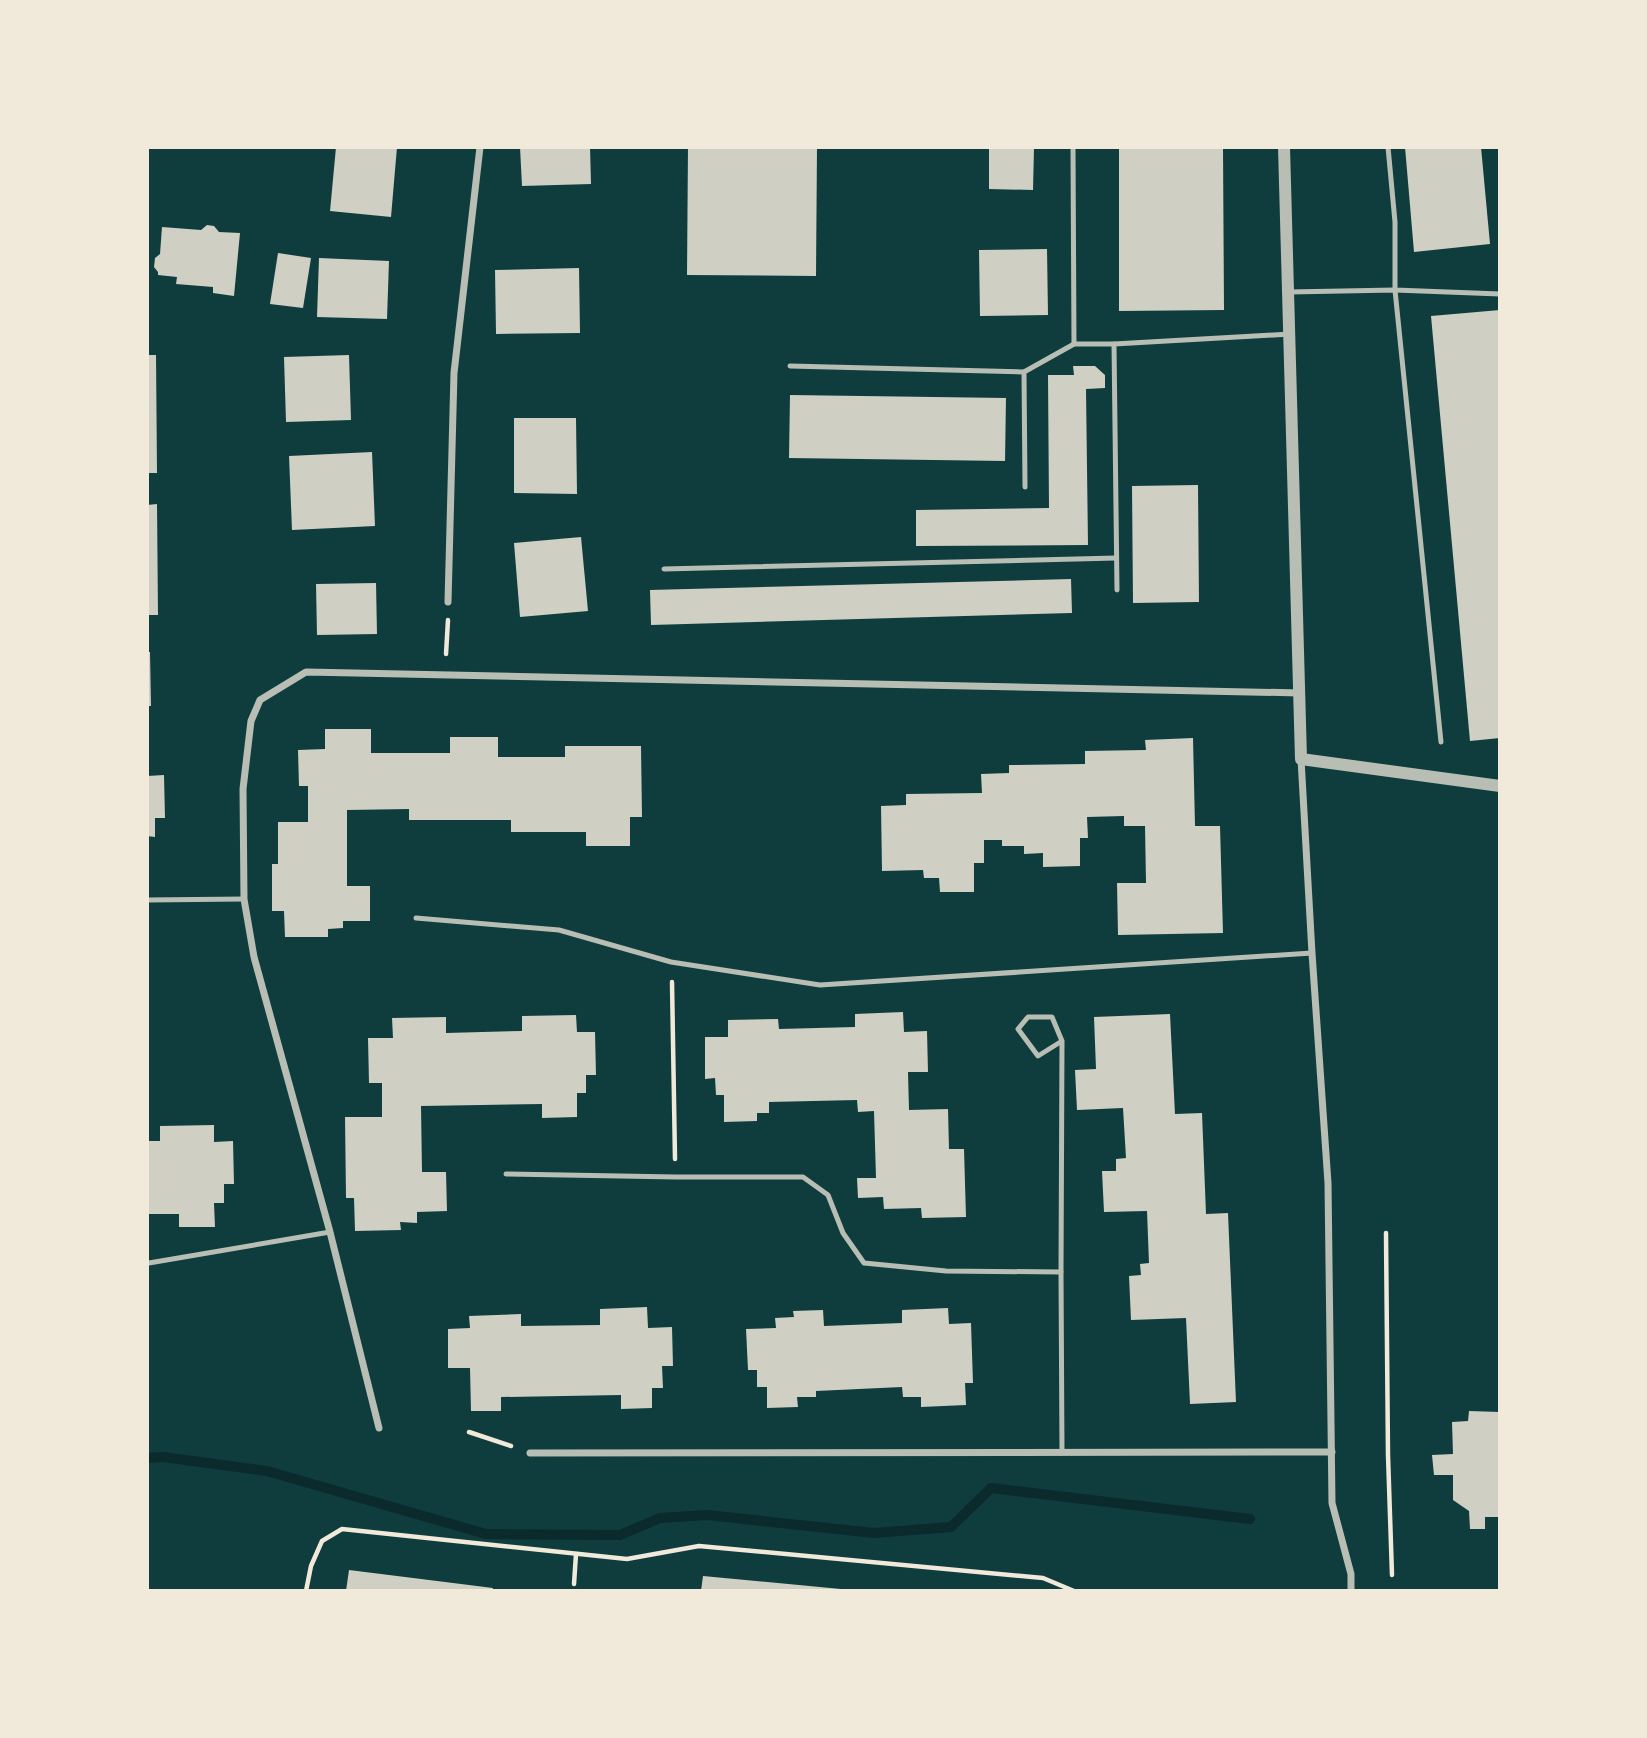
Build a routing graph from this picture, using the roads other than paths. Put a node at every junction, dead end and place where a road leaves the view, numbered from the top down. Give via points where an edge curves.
1 (480, 147) edge
2 (1073, 147) edge
3 (1284, 147) edge
4 (1388, 147) edge
5 (1395, 290) junction
6 (1287, 292) junction
7 (1500, 295) edge
8 (1290, 334) junction
9 (1074, 344) junction
10 (1114, 344) junction
11 (790, 366) dead end
12 (1024, 372) junction
13 (1025, 487) dead end
14 (1116, 558) junction
15 (664, 569) dead end
16 (1117, 590) dead end
17 (448, 602) road end
18 (1300, 693) junction
19 (1441, 742) dead end
20 (1301, 759) junction
21 (1500, 786) edge
22 (244, 899) junction
23 (147, 900) edge
24 (416, 918) dead end
25 (1311, 953) junction
26 (1062, 1041) junction
27 (506, 1174) dead end
28 (330, 1232) junction
29 (149, 1263) dead end
30 (1060, 1272) junction
31 (379, 1429) dead end
32 (530, 1452) road end
33 (1332, 1452) junction
34 (1062, 1453) junction
35 (1351, 1591) edge

1 - 17 street via 454,373
2 - 9 lane
3 - 6 street
4 - 5 lane
5 - 6 lane
5 - 7 lane
5 - 19 lane
6 - 8 street
8 - 10 lane
8 - 18 street
9 - 10 lane
9 - 12 lane
10 - 14 lane
11 - 12 lane
12 - 13 lane
14 - 15 lane
14 - 16 lane
18 - 20 street
18 - 22 street via 306,672 261,700 251,721 243,789
20 - 21 street
20 - 25 street
22 - 23 lane
22 - 28 street via 254,957
24 - 25 lane via 559,930 671,962 820,985
25 - 33 street via 1328,1184
26 - 26 lane via 1052,1017 1028,1017 1018,1029 1038,1056
26 - 30 lane
27 - 30 lane via 803,1177 828,1195 843,1233 864,1263 946,1271
28 - 29 lane
28 - 31 street
30 - 34 lane
32 - 34 street
33 - 34 street
33 - 35 street via 1332,1503

